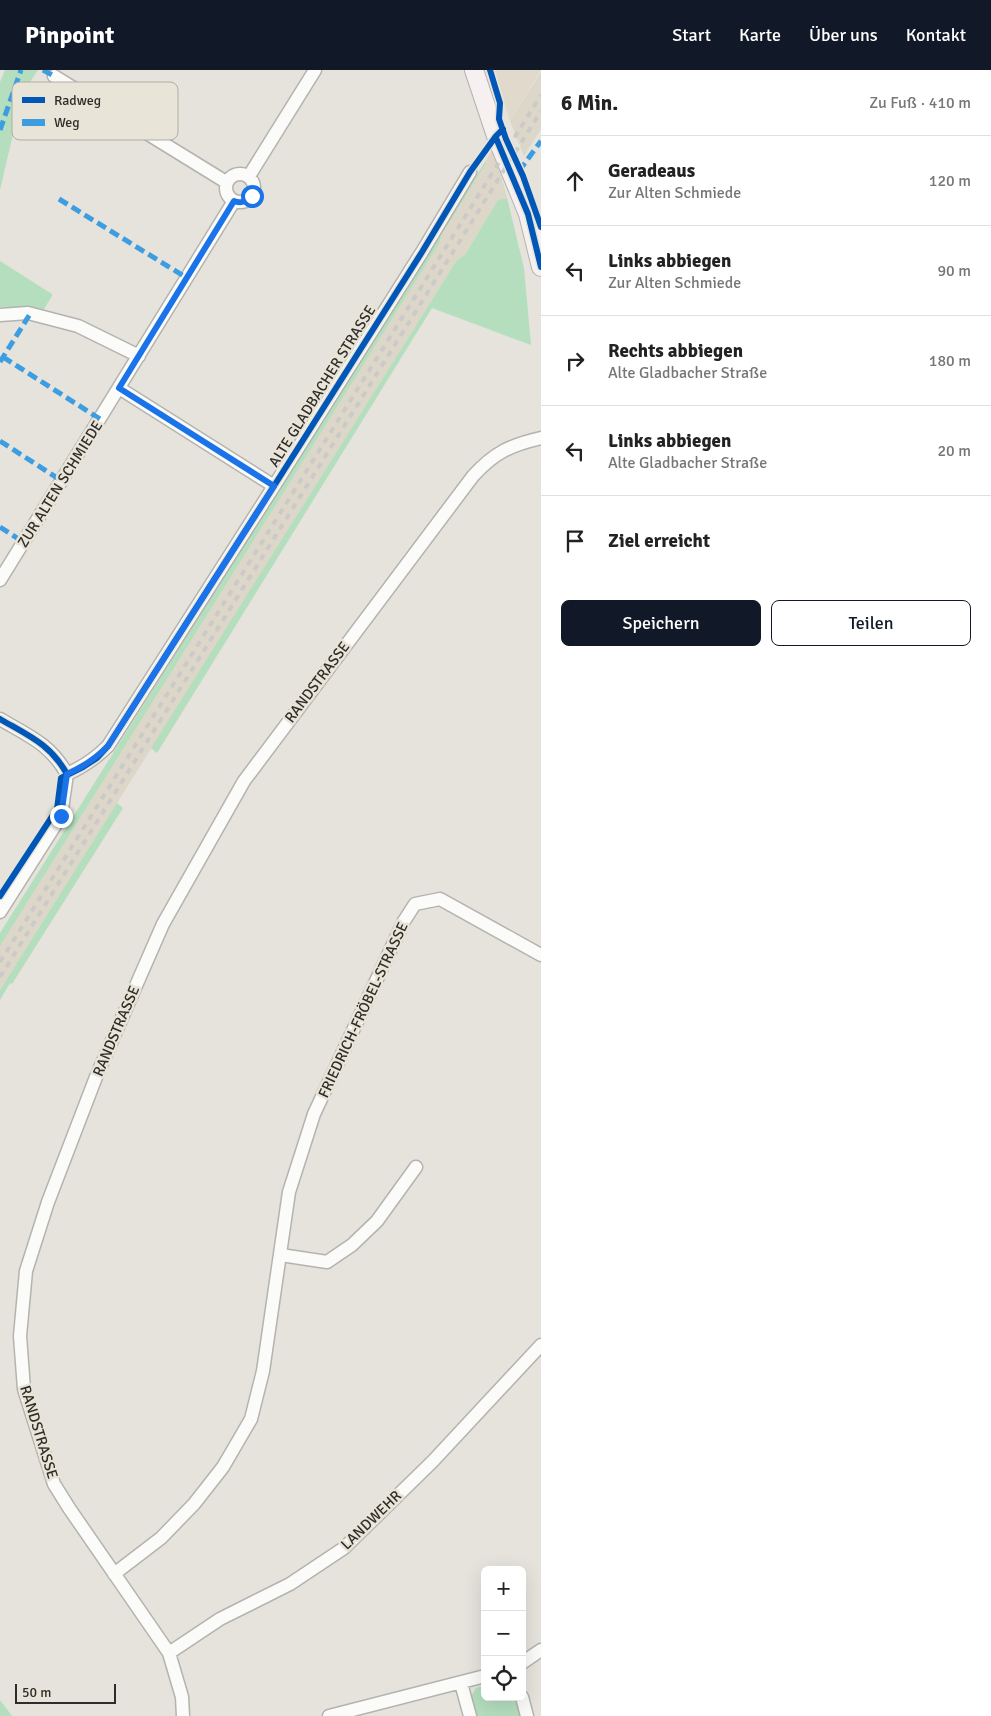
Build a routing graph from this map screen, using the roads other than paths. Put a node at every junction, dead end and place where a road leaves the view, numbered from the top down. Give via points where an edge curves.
1 (315, 70) edge
2 (474, 70) edge
3 (54, 76) dead end
4 (64, 82) edge
5 (158, 140) edge
6 (470, 172) dead end
7 (249, 176) junction
8 (226, 182) junction
9 (234, 201) junction
10 (541, 268) edge
11 (0, 315) edge
12 (139, 356) junction
13 (119, 388) junction
14 (541, 438) edge
15 (274, 486) junction
16 (0, 580) edge
17 (0, 720) edge
18 (67, 774) junction
19 (0, 912) edge
20 (541, 955) edge
21 (416, 1167) dead end
22 (281, 1255) junction
23 (541, 1345) edge
24 (114, 1574) junction
25 (541, 1650) edge
26 (169, 1653) junction
27 (526, 1660) edge
28 (481, 1677) edge
29 (461, 1683) junction
30 (523, 1701) edge
31 (183, 1716) edge
32 (329, 1716) edge
33 (470, 1716) edge
34 (526, 1716) edge

1 - 7 street
2 - 10 street via 496,136 528,214
3 - 4 street
5 - 8 street
6 - 15 street, ALTE GLADBACHER STRASSE
7 - 8 street via 242,173
7 - 9 street via 254,182 252,196 246,202
8 - 9 street via 226,194
9 - 12 street, ZUR ALTEN SCHMIEDE
11 - 12 street via 28,313 78,326
12 - 13 street, ZUR ALTEN SCHMIEDE
13 - 15 street
13 - 16 street, ZUR ALTEN SCHMIEDE
14 - 24 street, RANDSTRASSE via 502,450 472,476 244,781 162,924 96,1077 48,1202 26,1270 20,1336 24,1389 54,1484
15 - 18 street, ALTE GLADBACHER STRASSE via 108,746 97,758
17 - 18 street via 45,746
18 - 19 street via 61,816
20 - 22 street, FRIEDRICH-FRÖBEL-STRASSE via 440,899 415,904 404,921 314,1114 289,1192
21 - 22 street via 376,1221 352,1245 327,1262
22 - 24 street, FRIEDRICH-FRÖBEL-STRASSE via 252,1419 223,1467 194,1504 161,1538
23 - 26 street, LANDWEHR via 433,1461 344,1548 290,1584 220,1619
24 - 26 street, RANDSTRASSE
25 - 27 street
26 - 31 street, RANDSTRASSE via 182,1698
28 - 29 street
29 - 32 street
29 - 33 street
30 - 34 street

